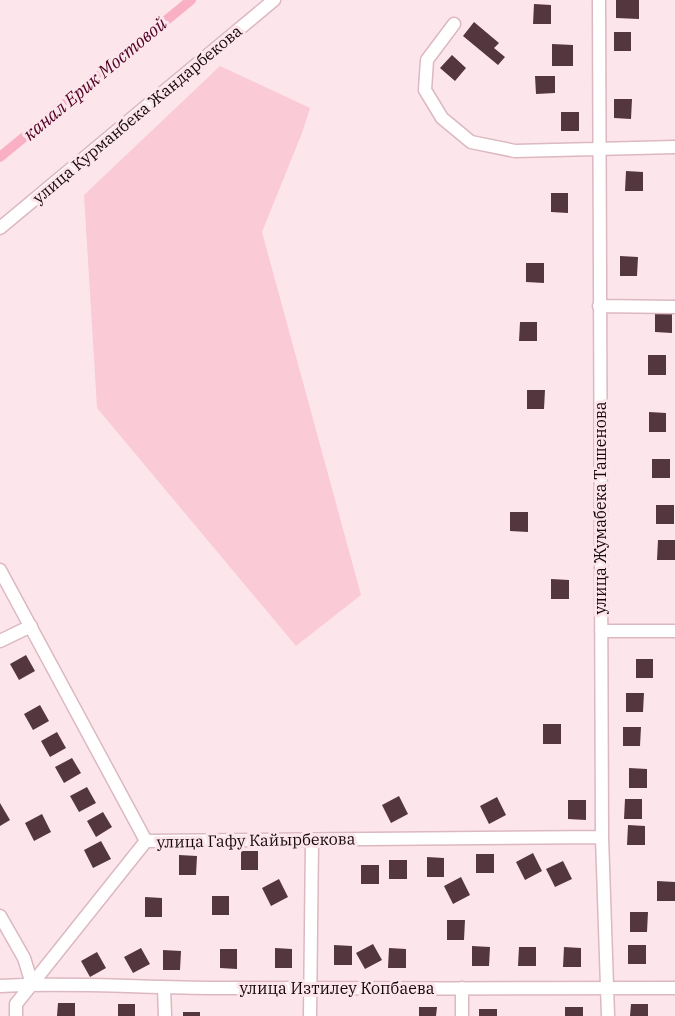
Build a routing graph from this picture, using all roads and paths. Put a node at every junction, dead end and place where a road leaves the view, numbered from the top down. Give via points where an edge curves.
1 (274, 0) edge
2 (599, 0) edge
3 (454, 24) dead end
4 (675, 147) edge
5 (598, 149) junction
6 (0, 228) edge
7 (599, 306) junction
8 (675, 307) edge
9 (0, 570) edge
10 (31, 626) junction
11 (601, 631) junction
12 (675, 631) edge
13 (0, 641) edge
14 (602, 837) junction
15 (312, 840) junction
16 (146, 841) junction
17 (0, 916) edge
18 (32, 984) junction
19 (0, 986) edge
20 (164, 988) junction
21 (462, 988) junction
22 (609, 988) junction
23 (675, 988) edge
24 (309, 989) junction
25 (16, 1016) edge
26 (165, 1016) edge
27 (310, 1016) edge
28 (462, 1016) edge
29 (609, 1016) edge

1 - 6 street, улица Курманбека Жандарбекова
2 - 5 street, улица Жумабека Ташенова
3 - 5 street via 427,60 425,90 441,118 471,142 515,150
4 - 5 street
5 - 7 street, улица Жумабека Ташенова
7 - 8 street
7 - 11 street, улица Жумабека Ташенова
9 - 10 street, улица Гафу Кайырбекова
10 - 13 street
10 - 16 street, улица Гафу Кайырбекова
11 - 12 street
11 - 14 street, улица Жумабека Ташенова
14 - 15 street, улица Гафу Кайырбекова
14 - 22 street, улица Жумабека Ташенова
15 - 16 street, улица Гафу Кайырбекова
15 - 24 street
16 - 18 street
17 - 18 street via 24,958
18 - 19 street, улица Изтилеу Копбаева
18 - 20 street, улица Изтилеу Копбаева
18 - 25 street via 16,1004
20 - 24 street, улица Изтилеу Копбаева
20 - 26 street
21 - 22 street, улица Изтилеу Копбаева
21 - 24 street, улица Изтилеу Копбаева
21 - 28 street
22 - 23 street, улица Изтилеу Копбаева
22 - 29 street, улица Жумабека Ташенова
24 - 27 street

